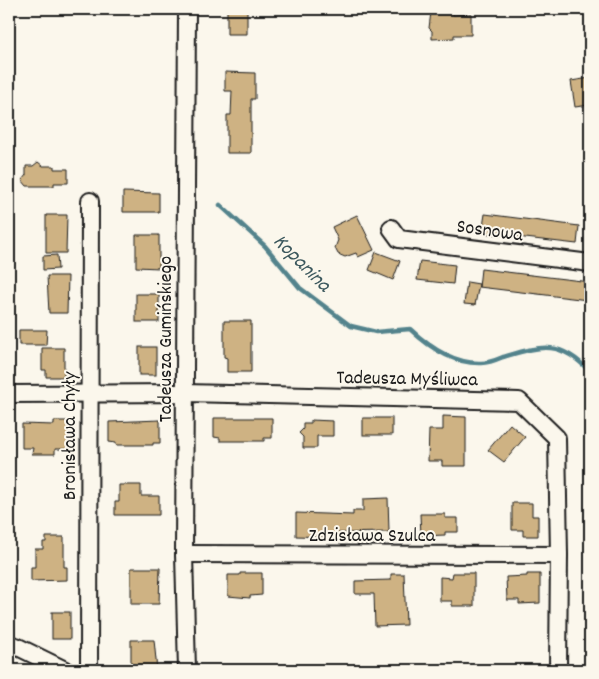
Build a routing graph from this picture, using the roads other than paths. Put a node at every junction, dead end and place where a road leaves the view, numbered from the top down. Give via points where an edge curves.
1 (187, 9) edge
2 (90, 201) dead end
3 (391, 228) dead end
4 (590, 263) edge
5 (89, 392) junction
6 (185, 393) junction
7 (9, 394) edge
8 (184, 554) junction
9 (559, 555) junction
10 (9, 644) edge
11 (65, 670) edge
12 (89, 670) edge
13 (187, 670) edge
14 (558, 670) edge

1 - 6 street, Tadeusza Gumińskiego
2 - 5 street, Bronisława Chyły
3 - 4 street, Sosnowa via 399,239
5 - 6 street, Tadeusza Myśliwca
5 - 7 street, Tadeusza Myśliwca
5 - 12 street, Bronisława Chyły
6 - 8 street, Tadeusza Gumińskiego
6 - 9 street, Tadeusza Myśliwca via 519,400 557,438
8 - 9 street, Zdzisława Szulca
8 - 13 street, Tadeusza Gumińskiego
9 - 14 street, Tadeusza Myśliwca
10 - 11 street

